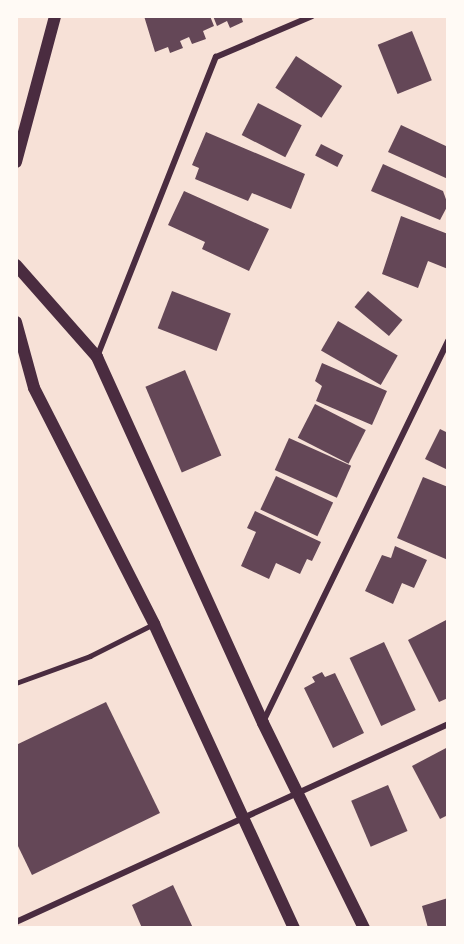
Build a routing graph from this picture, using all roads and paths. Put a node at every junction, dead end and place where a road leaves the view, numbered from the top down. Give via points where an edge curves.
1 (55, 16) edge
2 (312, 16) edge
3 (16, 162) edge
4 (16, 265) edge
5 (16, 322) edge
6 (447, 341) edge
7 (97, 357) junction
8 (154, 624) junction
9 (16, 683) edge
10 (263, 723) junction
11 (447, 724) edge
12 (298, 795) junction
13 (245, 820) junction
14 (16, 922) edge
15 (294, 927) edge
16 (364, 927) edge

1 - 3 main road
2 - 7 street via 216,57
4 - 7 main road
5 - 8 main road via 34,388
6 - 10 street
7 - 10 main road
8 - 9 lane via 90,656
8 - 13 main road
10 - 12 main road
11 - 12 street
12 - 13 street
12 - 16 main road
13 - 14 street
13 - 15 main road

